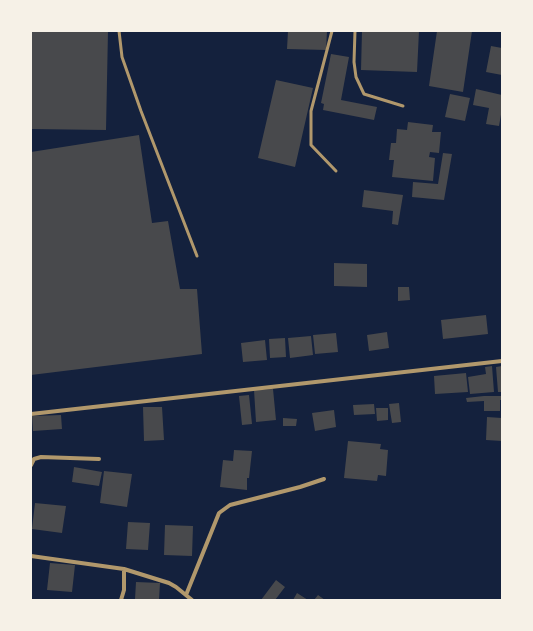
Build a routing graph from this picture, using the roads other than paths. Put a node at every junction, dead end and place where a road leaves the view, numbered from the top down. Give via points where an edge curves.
1 (119, 31) edge
2 (332, 31) edge
3 (354, 31) edge
4 (403, 106) dead end
5 (336, 171) dead end
6 (197, 256) dead end
7 (502, 361) edge
8 (31, 414) edge
9 (99, 459) dead end
10 (31, 465) edge
11 (324, 479) dead end
12 (31, 556) edge
13 (124, 569) junction
14 (186, 595) junction
15 (121, 600) edge
16 (192, 600) edge

1 - 6 lane via 122,57
2 - 5 lane via 311,111 311,138 312,145
3 - 4 lane via 356,77 364,94
7 - 8 street
9 - 10 street via 41,457 34,460
11 - 14 street via 230,505 220,513
12 - 13 street
13 - 14 street via 169,583
13 - 15 street via 124,590
14 - 16 street

